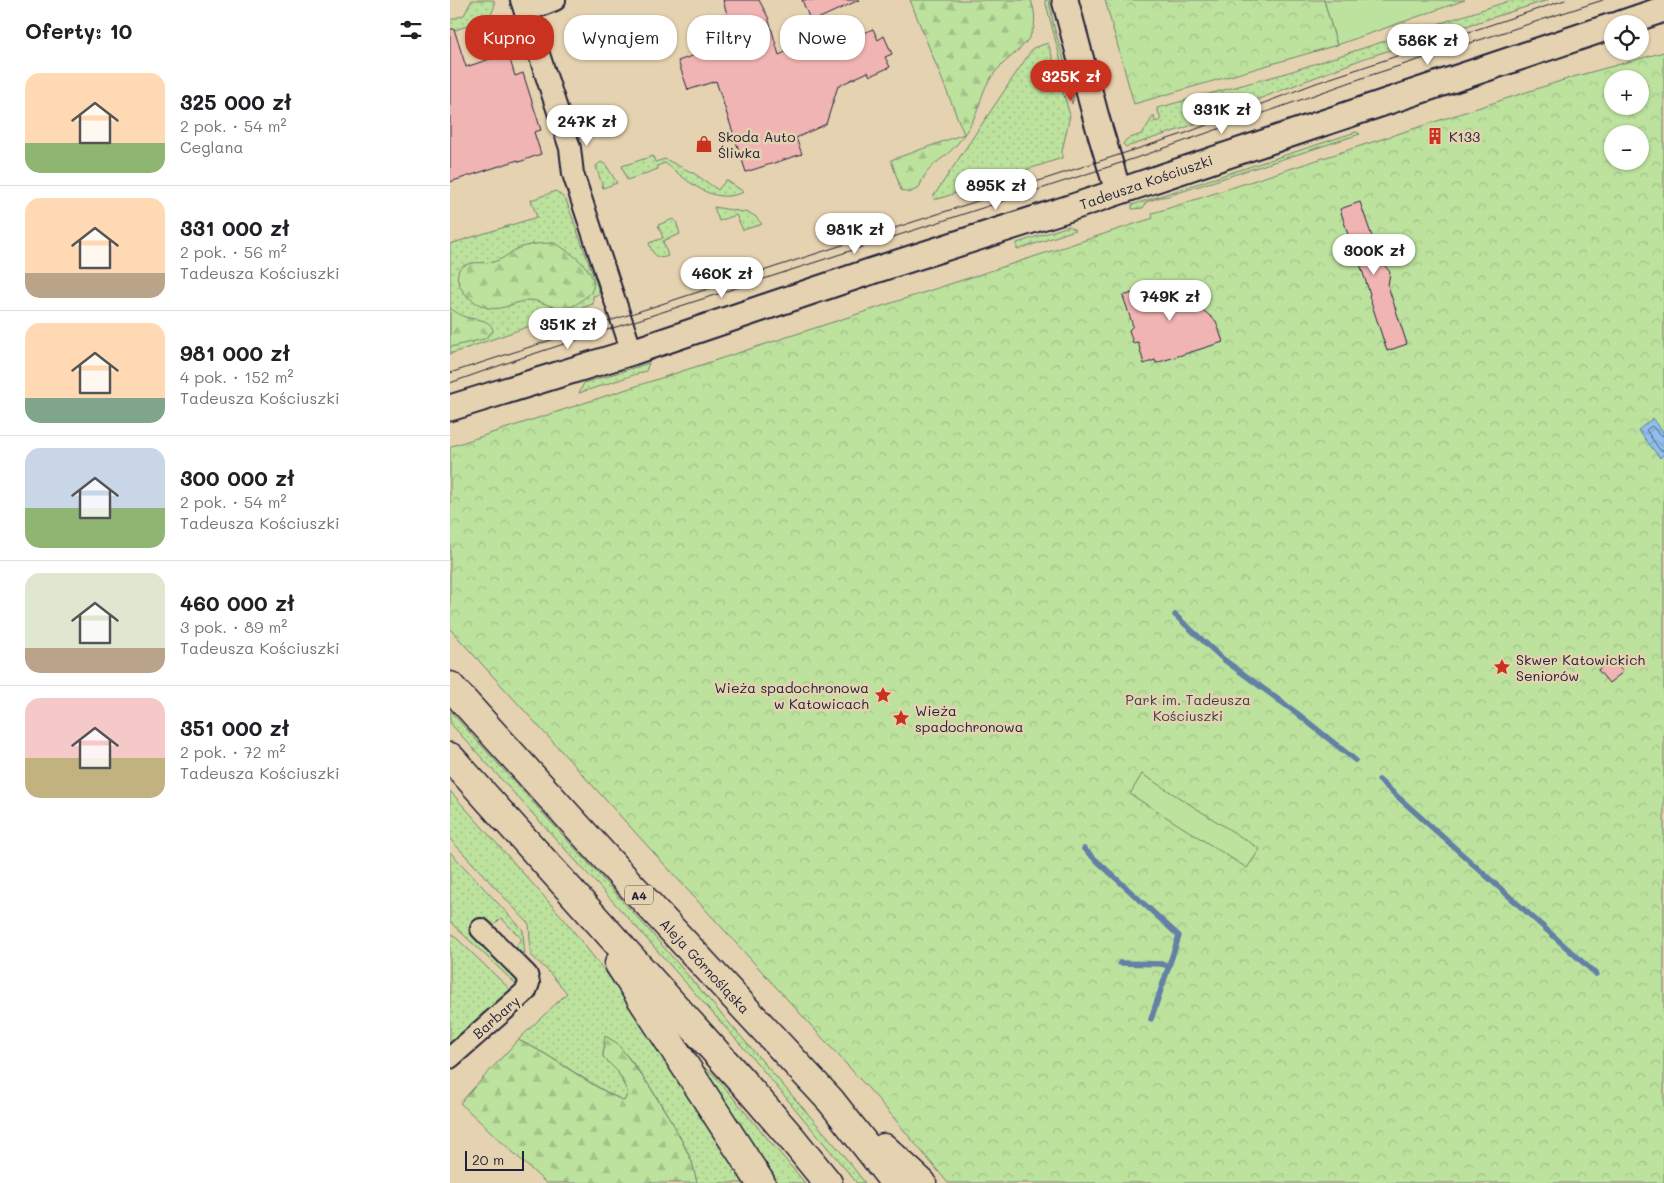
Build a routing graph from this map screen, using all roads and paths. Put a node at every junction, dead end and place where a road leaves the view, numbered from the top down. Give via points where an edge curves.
1 (555, 0) edge
2 (1064, 0) edge
3 (523, 6) edge
4 (1664, 9) edge
5 (1646, 15) edge
6 (1604, 29) edge
7 (1118, 192) junction
8 (632, 352) junction
9 (450, 408) edge
10 (450, 686) edge
11 (450, 757) edge
12 (570, 889) junction
13 (481, 929) dead end
14 (450, 1058) edge
15 (831, 1101) junction
16 (761, 1183) edge
17 (828, 1183) edge
18 (895, 1183) edge
19 (922, 1183) edge

1 - 3 street
2 - 7 street
3 - 8 street via 570,148 576,184
4 - 5 street
6 - 7 street, Tadeusza Kościuszki
7 - 8 street, Tadeusza Kościuszki
8 - 9 street, Tadeusza Kościuszki
10 - 15 highway, Aleja Górnośląska / A4
11 - 12 highway
12 - 16 highway
12 - 17 highway via 794,1140
13 - 14 street, Barbary via 527,975 529,987
15 - 18 highway, Aleja Górnośląska / A4
15 - 19 highway

